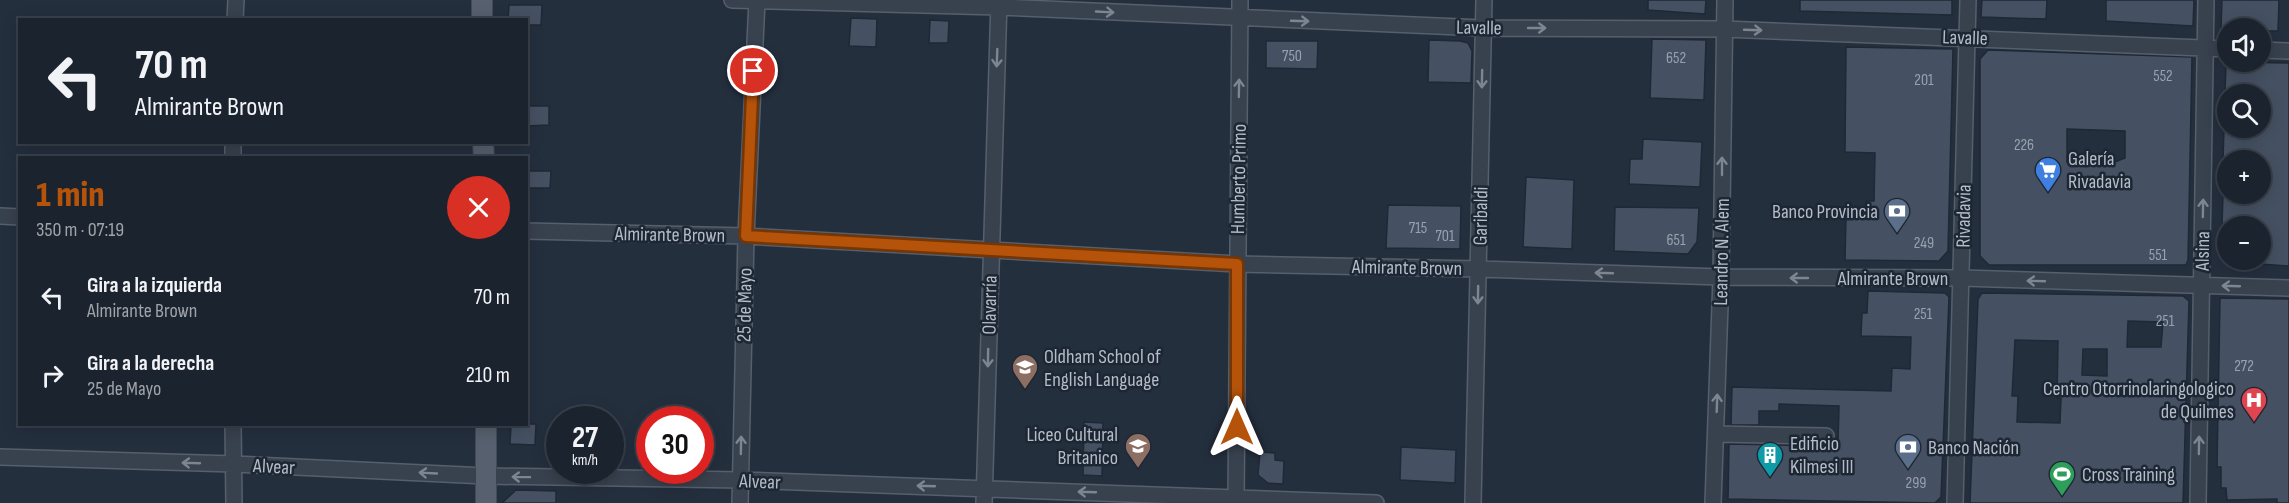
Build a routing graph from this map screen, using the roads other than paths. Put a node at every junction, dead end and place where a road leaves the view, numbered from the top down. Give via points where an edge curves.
1 (236, 0) edge
2 (482, 0) edge
3 (732, 0) edge
4 (757, 0) edge
5 (1240, 0) edge
6 (1484, 0) edge
7 (1725, 0) edge
8 (1968, 0) edge
9 (2206, 0) edge
10 (999, 3) edge
11 (235, 18) edge
12 (482, 18) edge
13 (1239, 18) junction
14 (1483, 28) junction
15 (1724, 29) junction
16 (1967, 37) junction
17 (2205, 48) junction
18 (2217, 49) edge
19 (2271, 50) edge
20 (2289, 51) edge
21 (0, 216) edge
22 (18, 217) edge
23 (528, 231) edge
24 (746, 236) junction
25 (990, 251) junction
26 (1237, 264) junction
27 (1479, 269) junction
28 (1721, 277) junction
29 (1962, 278) junction
30 (2201, 285) junction
31 (2289, 288) edge
32 (234, 426) edge
33 (486, 426) edge
34 (1716, 434) junction
35 (1826, 436) dead end
36 (0, 457) edge
37 (234, 464) junction
38 (486, 476) junction
39 (741, 480) junction
40 (984, 496) edge
41 (1236, 500) edge
42 (234, 503) edge
43 (486, 503) edge
44 (740, 503) edge
45 (1376, 503) edge
46 (1473, 503) edge
47 (1713, 503) edge
48 (1955, 503) edge
49 (2198, 503) edge

1 - 11 street
2 - 12 main road
3 - 4 street, Lavalle
4 - 10 street, Lavalle
4 - 24 street, 25 de Mayo
5 - 13 street, Humberto Primo
6 - 14 street, Garibaldi
7 - 15 street, Leandro N. Alem
8 - 16 street, Rivadavia
9 - 17 street, Alsina
10 -> 13 street, Lavalle
10 -> 25 street, Olavarría
13 -> 14 street, Lavalle
26 -> 13 street, Humberto Primo
14 -> 15 street, Lavalle
14 -> 27 street, Garibaldi
15 -> 16 street, Lavalle
28 -> 15 street, Leandro N. Alem
16 - 17 street, Lavalle
16 - 29 street, Rivadavia
17 - 18 street, Lavalle
30 -> 17 street, Alsina
19 - 20 street
21 - 22 street
23 - 24 street, Almirante Brown
24 - 25 street, Almirante Brown
39 -> 24 street, 25 de Mayo
25 - 26 street, Almirante Brown
25 -> 40 street, Olavarría
26 - 27 street, Almirante Brown
26 - 41 street, Humberto Primo
28 -> 27 street, Almirante Brown
27 -> 46 street, Garibaldi
29 -> 28 street, Almirante Brown
34 -> 28 street, Leandro N. Alem
30 -> 29 street, Almirante Brown
29 - 48 street, Rivadavia
31 -> 30 street, Almirante Brown
49 -> 30 street, Alsina
32 - 37 street
33 - 38 main road
34 - 35 street
34 - 47 street, Leandro N. Alem
37 -> 36 street, Alvear
38 -> 37 street, Alvear
37 - 42 street
39 -> 38 street, Alvear
38 - 43 main road
40 -> 39 street, Alvear
39 - 44 street, 25 de Mayo
41 -> 40 street, Alvear
41 - 45 street, Alvear

